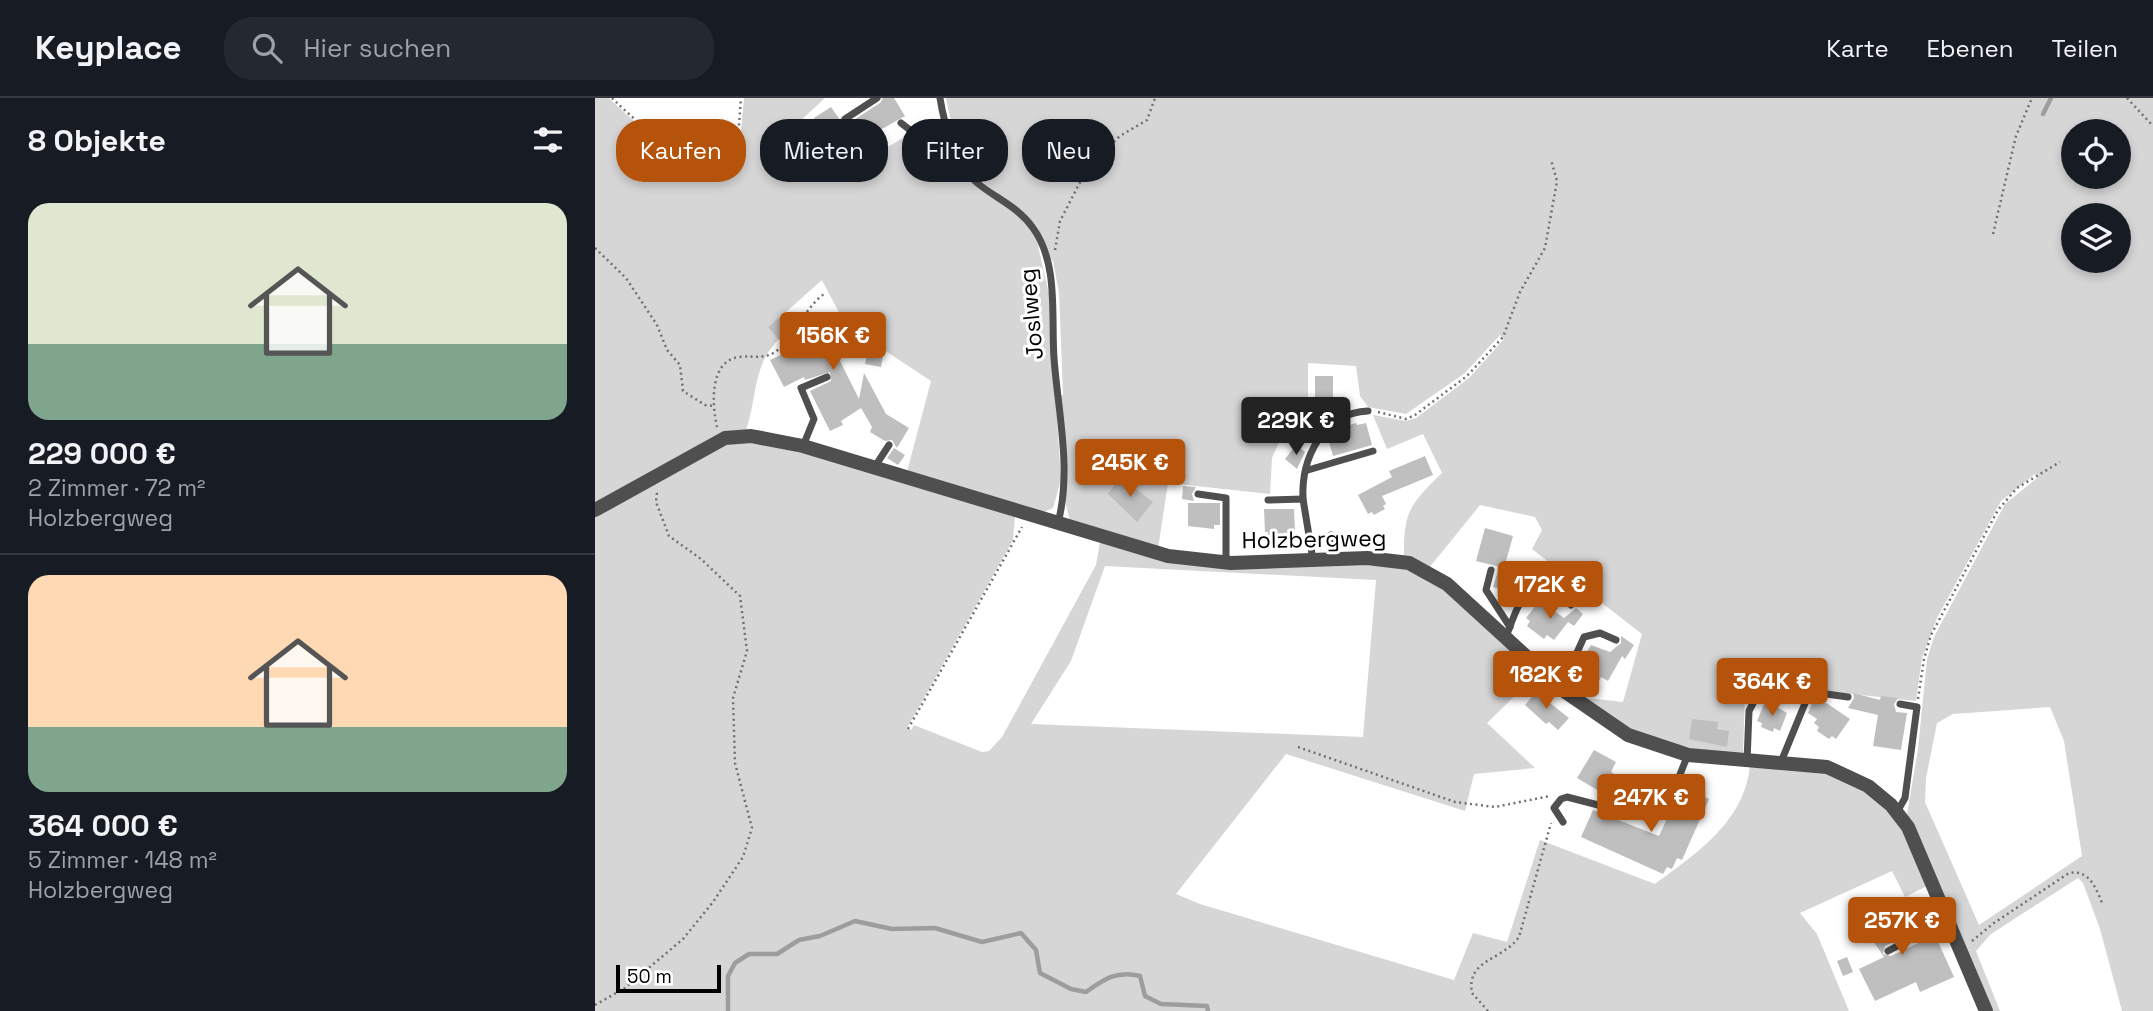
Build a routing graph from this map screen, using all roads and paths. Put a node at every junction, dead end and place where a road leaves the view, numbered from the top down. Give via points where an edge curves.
1 (612, 98) edge
2 (741, 98) edge
3 (877, 98) edge
4 (1155, 98) edge
5 (2032, 98) edge
6 (2127, 98) edge
7 (938, 99) edge
8 (845, 119) dead end
9 (945, 119) edge
10 (2153, 126) edge
11 (1552, 159) dead end
12 (976, 182) edge
13 (1993, 234) dead end
14 (595, 247) edge
15 (1050, 275) junction
16 (824, 294) dead end
17 (827, 377) dead end
18 (714, 406) junction
19 (1368, 411) joint
20 (725, 439) junction
21 (888, 445) dead end
22 (803, 446) junction
23 (1373, 451) dead end
24 (2060, 462) dead end
25 (874, 468) junction
26 (1308, 470) junction
27 (660, 474) junction
28 (1198, 494) dead end
29 (1303, 499) junction
30 (1268, 500) dead end
31 (595, 510) edge
32 (1029, 514) junction
33 (1058, 523) junction
34 (1331, 535) dead end
35 (1335, 559) junction
36 (1313, 560) junction
37 (1226, 562) junction
38 (1491, 570) dead end
39 (1571, 605) dead end
40 (1508, 632) junction
41 (1616, 640) dead end
42 (1561, 689) junction
43 (1773, 691) dead end
44 (1848, 697) dead end
45 (1900, 704) dead end
46 (1917, 707) junction
47 (908, 729) dead end
48 (1298, 747) dead end
49 (1688, 755) junction
50 (1747, 761) junction
51 (1781, 762) junction
52 (1567, 797) junction
53 (1554, 807) junction
54 (1897, 812) junction
55 (1563, 822) dead end
56 (2103, 905) dead end
57 (1947, 920) junction
58 (1888, 951) dead end
59 (1961, 951) junction
60 (595, 1005) edge
61 (1488, 1011) edge
62 (1986, 1011) edge

1 - 2 path via 683,154 710,163 723,163 737,151
3 - 8 lane
4 - 15 path via 1147,120 1090,163 1060,221
5 - 13 path via 2016,136
6 - 10 path
7 - 9 lane, Joslweg
11 - 19 path via 1557,181 1545,248 1520,292 1503,337 1467,376 1410,418
12 - 15 lane, Joslweg via 1019,211 1033,227
14 - 18 path via 626,278 657,325 667,350 680,365 683,391
15 - 33 lane, Joslweg via 1064,480
16 - 18 path via 771,354 735,357 723,367
17 - 22 lane via 801,388 814,419
18 - 20 path
19 - 26 lane via 1347,414 1328,425
20 - 22 street, Holzbergweg via 751,436
20 - 27 street, Holzbergweg
21 - 25 lane
22 - 25 street, Holzbergweg
23 - 26 lane
24 - 46 path via 2017,488 1998,510 1931,635
25 - 32 street, Holzbergweg
26 - 29 lane
27 - 31 street, Holzbergweg
27 - 60 path via 656,502 669,536 740,596 747,651 733,698 735,763 752,828 743,858 684,939 625,988
28 - 37 lane via 1226,498
29 - 30 lane
29 - 36 lane
32 - 33 street, Holzbergweg
32 - 47 path
33 - 37 street, Holzbergweg via 1168,556
34 - 35 lane
35 - 36 street, Holzbergweg
35 - 40 street, Holzbergweg via 1381,558 1416,566
36 - 37 street, Holzbergweg
38 - 40 lane via 1486,590
39 - 40 lane via 1549,590 1531,590 1521,599
40 - 42 street, Holzbergweg
41 - 42 lane via 1600,633 1584,637
42 - 49 street, Holzbergweg via 1616,729
43 - 50 lane via 1759,692 1751,705
44 - 51 lane via 1819,692 1808,696
45 - 46 lane
46 - 54 lane via 1905,798
48 - 52 path via 1467,804 1495,807
49 - 50 street, Holzbergweg
49 - 52 lane via 1655,816
50 - 51 street, Holzbergweg
51 - 54 street, Holzbergweg via 1840,771 1868,786
52 - 53 lane
53 - 55 lane
53 - 61 path via 1519,937 1508,952 1478,965 1472,975 1472,993
54 - 57 street, Holzbergweg via 1920,850
56 - 59 path via 2088,877 2078,871 2069,873
57 - 58 lane
57 - 59 street, Holzbergweg
59 - 62 street, Holzbergweg

